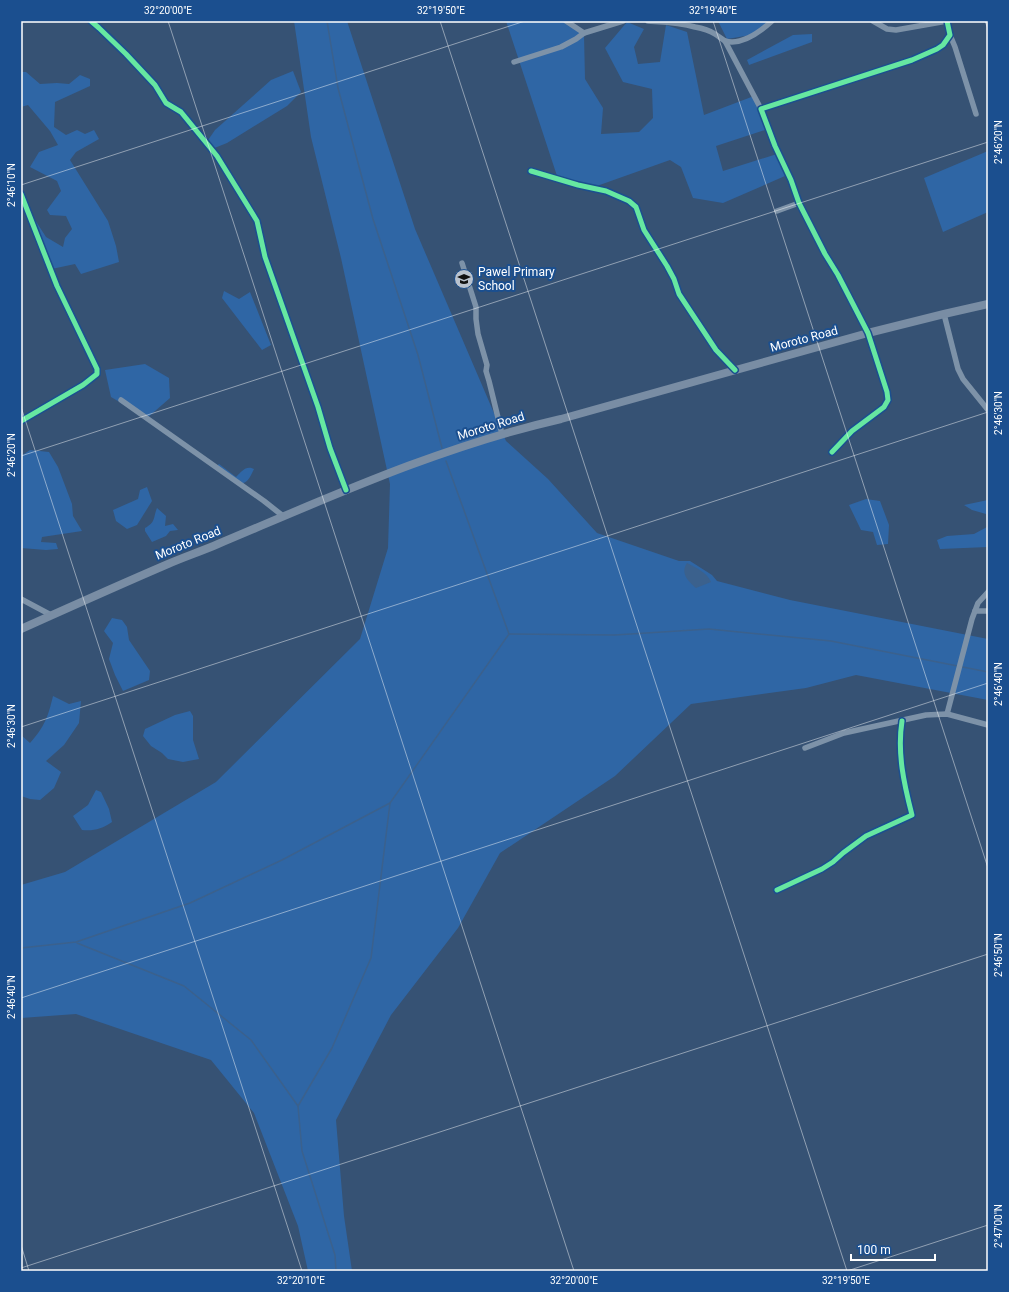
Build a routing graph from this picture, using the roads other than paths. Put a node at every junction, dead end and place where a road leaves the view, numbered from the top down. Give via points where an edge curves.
1 (91, 21) edge
2 (566, 21) edge
3 (623, 21) edge
4 (648, 21) edge
5 (772, 21) edge
6 (873, 21) edge
7 (947, 21) edge
8 (584, 33) junction
9 (950, 36) junction
10 (725, 41) junction
11 (514, 62) dead end
12 (761, 109) junction
13 (976, 114) dead end
14 (531, 171) dead end
15 (21, 194) edge
16 (799, 203) junction
17 (777, 211) dead end
18 (462, 263) dead end
19 (988, 304) edge
20 (944, 314) junction
21 (868, 333) junction
22 (735, 370) junction
23 (121, 400) dead end
24 (988, 410) edge
25 (21, 421) edge
26 (502, 434) junction
27 (832, 452) dead end
28 (346, 490) junction
29 (283, 516) junction
30 (988, 592) edge
31 (21, 599) edge
32 (975, 611) junction
33 (988, 611) edge
34 (51, 615) junction
35 (21, 629) edge
36 (947, 714) junction
37 (902, 721) junction
38 (988, 725) edge
39 (805, 748) dead end
40 (776, 890) dead end

1 - 28 street via 155,85 166,103 181,112 217,156 257,221 265,257
2 - 8 street
3 - 8 street
4 - 10 street via 667,21 693,26 714,33
5 - 10 street via 751,37
6 - 7 street via 887,29 896,30
7 - 9 street
8 - 11 street via 561,47
9 - 12 street via 937,49 912,60
9 - 13 street
10 - 12 street
12 - 16 street
14 - 22 street via 606,191 636,207 644,230 671,272 679,294 716,350
15 - 25 street via 56,286 97,369 96,374 83,384
16 - 17 street
16 - 21 street
18 - 26 street via 476,308 478,334
19 - 20 main road, Moroto Road
20 - 21 main road, Moroto Road
20 - 24 street via 958,369
21 - 22 main road, Moroto Road
21 - 27 street via 887,392 887,404
22 - 26 main road, Moroto Road
23 - 29 street
26 - 28 main road, Moroto Road
28 - 29 main road, Moroto Road
29 - 34 main road, Moroto Road
30 - 32 street via 978,602
31 - 34 street
32 - 33 street
32 - 36 street
34 - 35 main road, Moroto Road
36 - 37 street via 926,715
36 - 38 street
37 - 39 street via 844,733
37 - 40 street via 900,757 912,815 866,836 822,869

